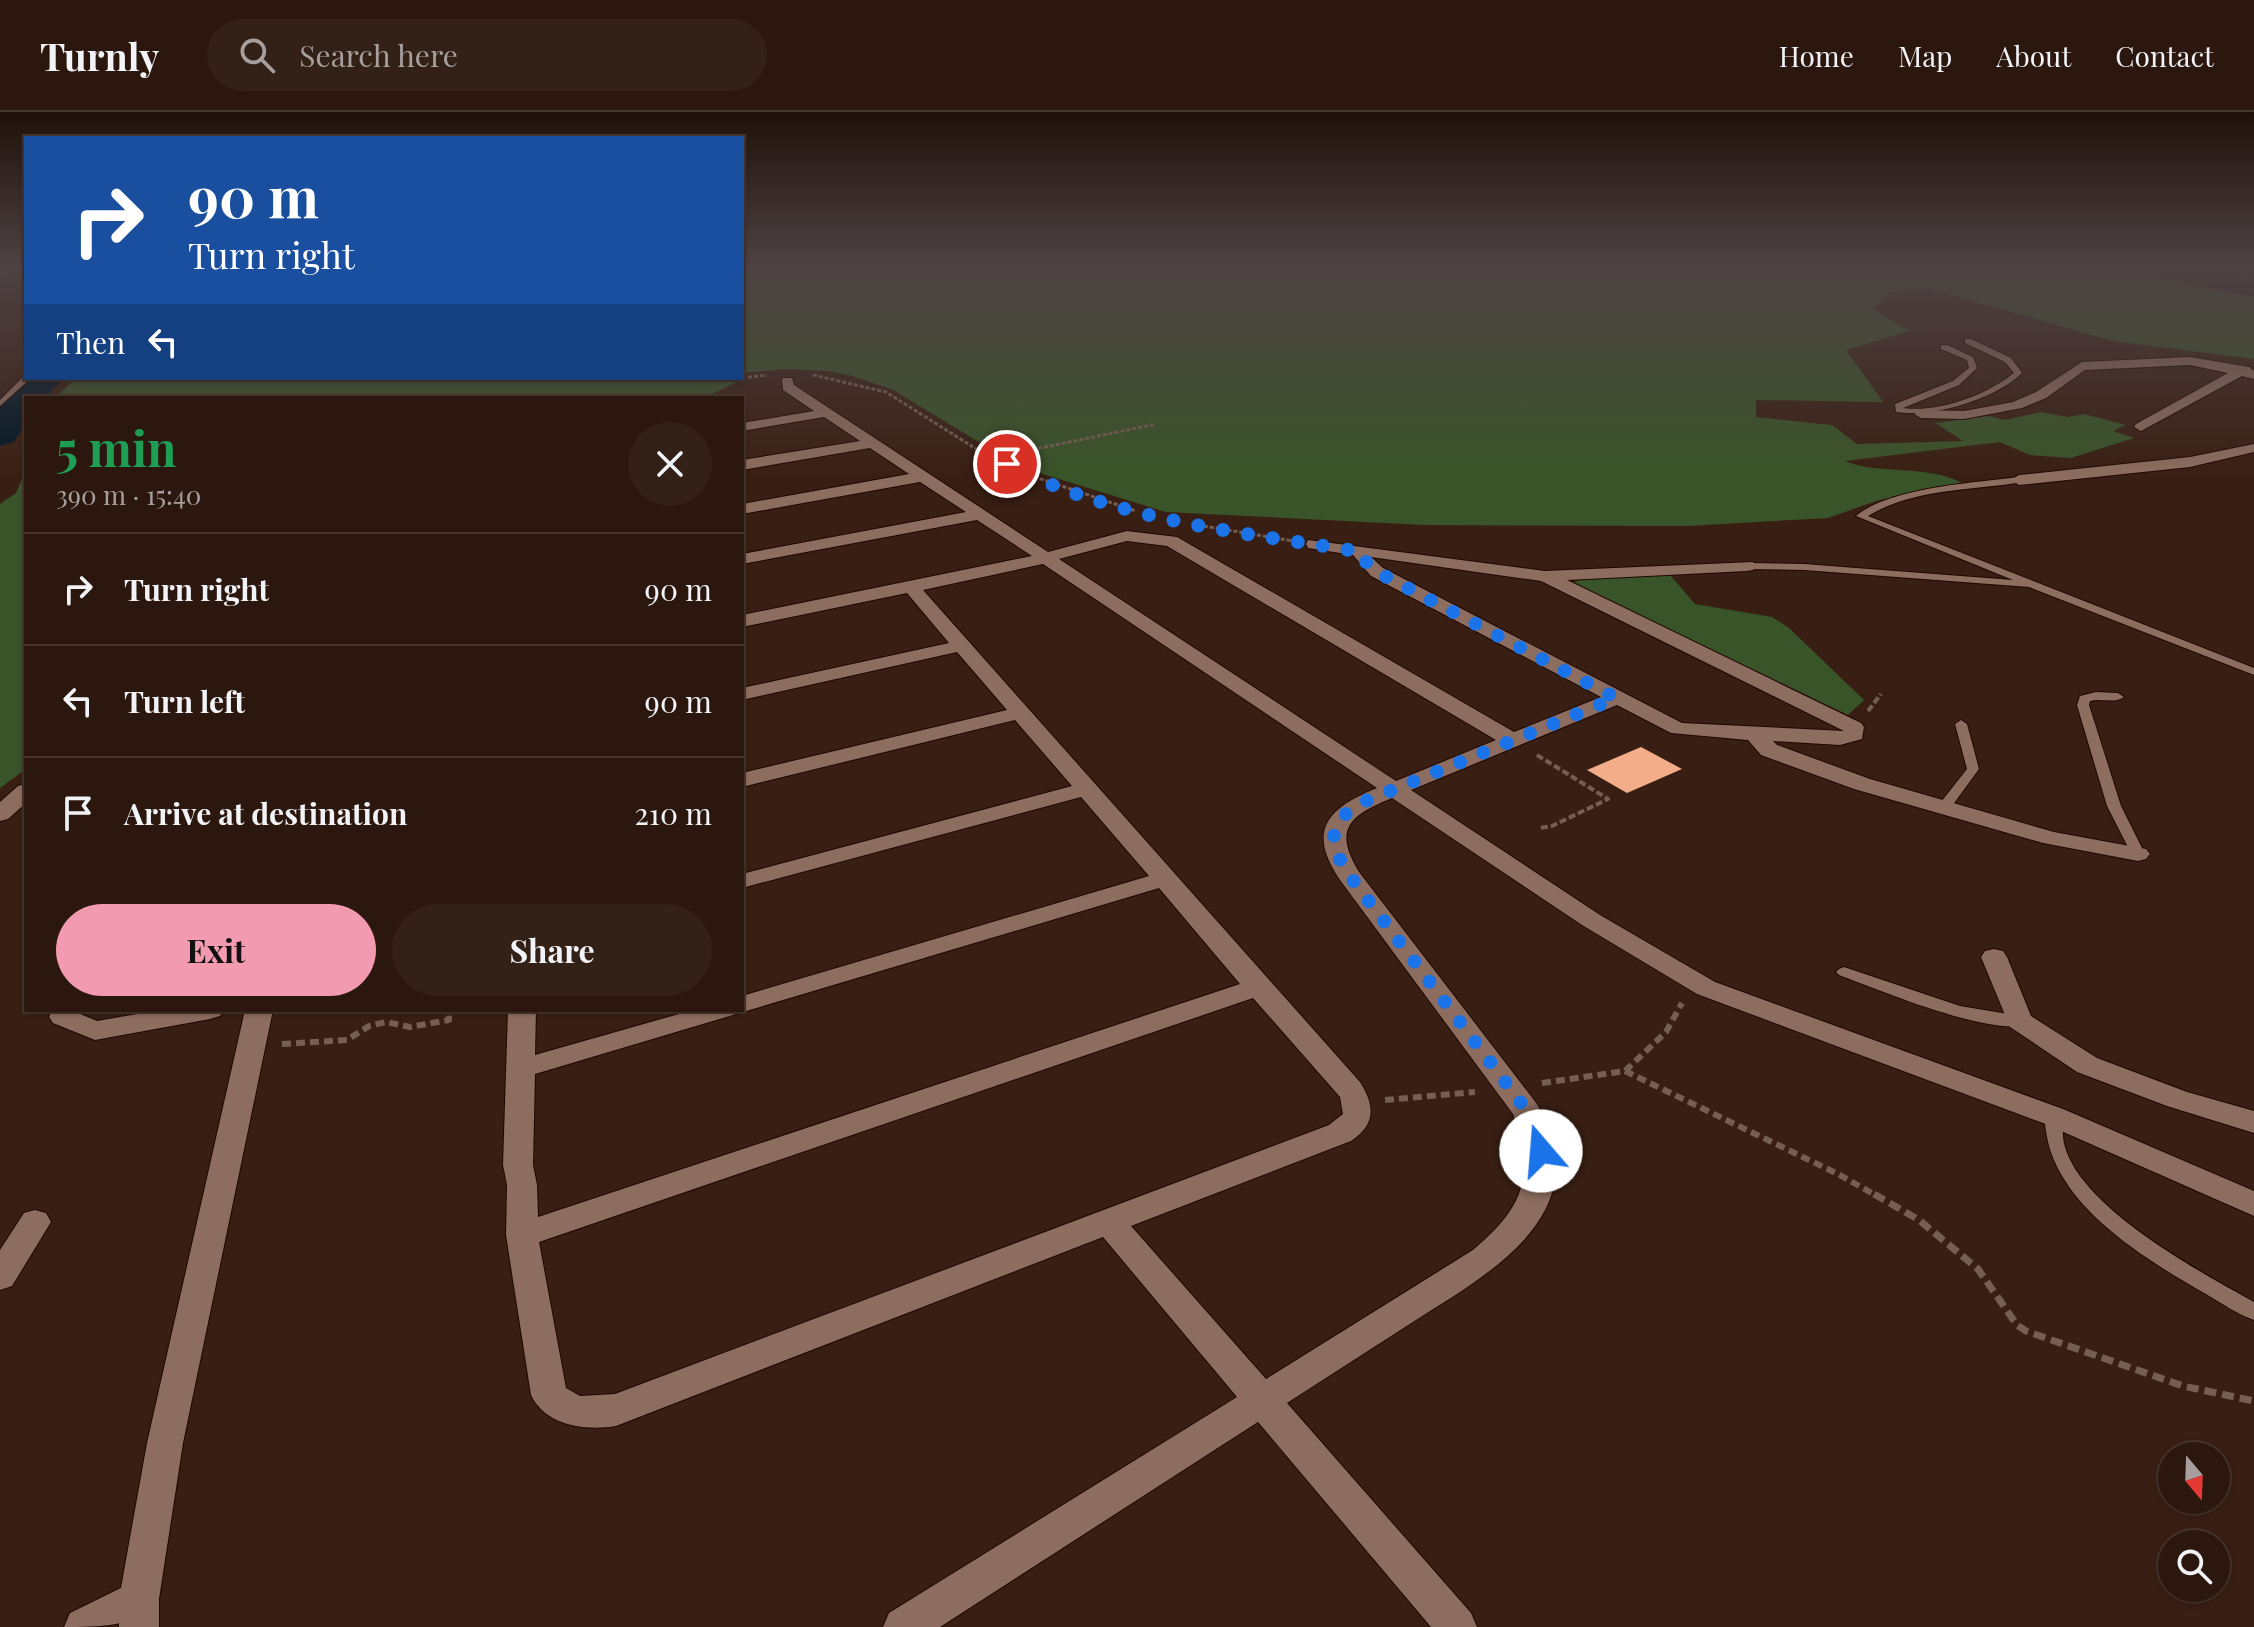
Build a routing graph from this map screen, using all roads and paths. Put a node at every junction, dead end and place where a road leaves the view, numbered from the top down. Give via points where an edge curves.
1 (1968, 341) dead end
2 (1944, 347) dead end
3 (2249, 371) edge
4 (802, 373) dead end
5 (771, 374) dead end
6 (744, 378) edge
7 (25, 380) edge
8 (787, 381) dead end
9 (15, 388) junction
10 (0, 389) edge
11 (0, 404) edge
12 (826, 413) junction
13 (1921, 414) junction
14 (1156, 424) dead end
15 (744, 427) edge
16 (2141, 427) dead end
17 (870, 444) junction
18 (2254, 448) edge
19 (1007, 464) junction
20 (744, 465) edge
21 (921, 477) junction
22 (2019, 480) joint
23 (744, 509) edge
24 (1137, 512) dead end
25 (977, 515) junction
26 (1189, 524) dead end
27 (1314, 544) joint
28 (1361, 552) junction
29 (1044, 558) junction
30 (744, 559) edge
31 (1747, 566) joint
32 (1545, 576) junction
33 (2036, 583) junction
34 (911, 587) junction
35 (744, 621) edge
36 (960, 646) junction
37 (2254, 672) edge
38 (744, 694) edge
39 (2118, 697) dead end
40 (1616, 698) junction
41 (1020, 713) junction
42 (1961, 724) dead end
43 (1754, 733) junction
44 (1512, 740) junction
45 (1555, 766) dead end
46 (744, 780) edge
47 (1087, 789) junction
48 (1392, 789) junction
49 (24, 793) edge
50 (1944, 807) junction
51 (0, 814) edge
52 (1539, 828) dead end
53 (2138, 854) joint
54 (1165, 879) junction
55 (744, 880) edge
56 (1994, 957) dead end
57 (1844, 972) dead end
58 (1258, 987) junction
59 (1682, 1002) dead end
60 (744, 1004) edge
61 (65, 1012) edge
62 (199, 1012) edge
63 (259, 1012) edge
64 (449, 1012) edge
65 (522, 1012) edge
66 (718, 1012) edge
67 (2020, 1021) junction
68 (279, 1045) dead end
69 (522, 1068) junction
70 (1625, 1071) junction
71 (1533, 1084) dead end
72 (1460, 1094) dead end
73 (1380, 1101) dead end
74 (2053, 1116) junction
75 (2254, 1122) edge
76 (2254, 1204) edge
77 (35, 1222) dead end
78 (1109, 1222) junction
79 (522, 1235) junction
80 (0, 1277) edge
81 (2254, 1312) edge
82 (1262, 1401) junction
83 (2254, 1401) edge
84 (139, 1613) edge
85 (84, 1627) edge
86 (903, 1627) edge
87 (1457, 1627) edge

1 - 13 lane via 2008,360 2018,373 1991,390
2 - 13 lane via 1970,359 1973,368 1956,383 1897,408
3 - 13 street via 2190,361 2082,366 2017,405 1964,415
3 - 16 street
4 - 19 path via 886,392 972,449
5 - 6 path
7 - 9 lane
8 - 12 street via 788,387
9 - 10 lane
9 - 11 lane
12 - 15 street
12 - 17 street
14 - 19 path via 1031,450
17 - 20 street
17 - 21 street
18 - 22 street via 2190,462
19 - 24 path
21 - 23 street
21 - 25 street
22 - 33 lane via 1935,492 1872,507 1861,516
25 - 29 street
25 - 30 street
26 - 27 path
27 - 28 street
28 - 32 street
28 - 40 street via 1377,572
29 - 34 street
29 - 44 street via 1127,536 1177,543
29 - 48 street
31 - 32 street
31 - 33 lane
32 - 43 street via 1854,727 1855,735 1840,739
33 - 37 lane
34 - 35 street
34 - 36 street
36 - 38 street
36 - 41 street
39 - 53 lane via 2096,696 2084,699 2083,705 2114,806
40 - 43 street via 1678,729
40 - 44 street
41 - 46 street
41 - 47 street
42 - 50 lane via 1973,769
43 - 50 street via 1769,750 1790,759
44 - 48 street
45 - 52 path via 1608,799
47 - 54 street
47 - 55 street
48 - 74 street via 1692,982
48 - 82 street via 1343,816 1333,833 1333,847 1527,1111 1541,1151 1537,1197 1527,1218 1485,1259
49 - 51 street
50 - 53 street via 2051,838
54 - 58 street
54 - 60 street
56 - 67 street
57 - 67 lane via 1939,1003
58 - 78 street via 1350,1089 1359,1102 1359,1114 1340,1133
58 - 79 street
59 - 70 path via 1666,1032
61 - 62 street via 63,1017 95,1031
63 - 84 street via 165,1443
64 - 68 path via 449,1020 410,1027 386,1022 347,1040
65 - 69 street
66 - 69 street
67 - 75 street via 2087,1065
69 - 79 street
70 - 71 path
70 - 83 path via 1838,1174 1919,1220 1978,1269 2026,1331 2183,1386
72 - 73 path
74 - 76 street
74 - 81 lane via 2051,1134 2090,1199 2174,1267
77 - 80 street
78 - 79 street via 596,1414 558,1405 549,1395
78 - 82 street
82 - 86 street
82 - 87 street
84 - 85 street

